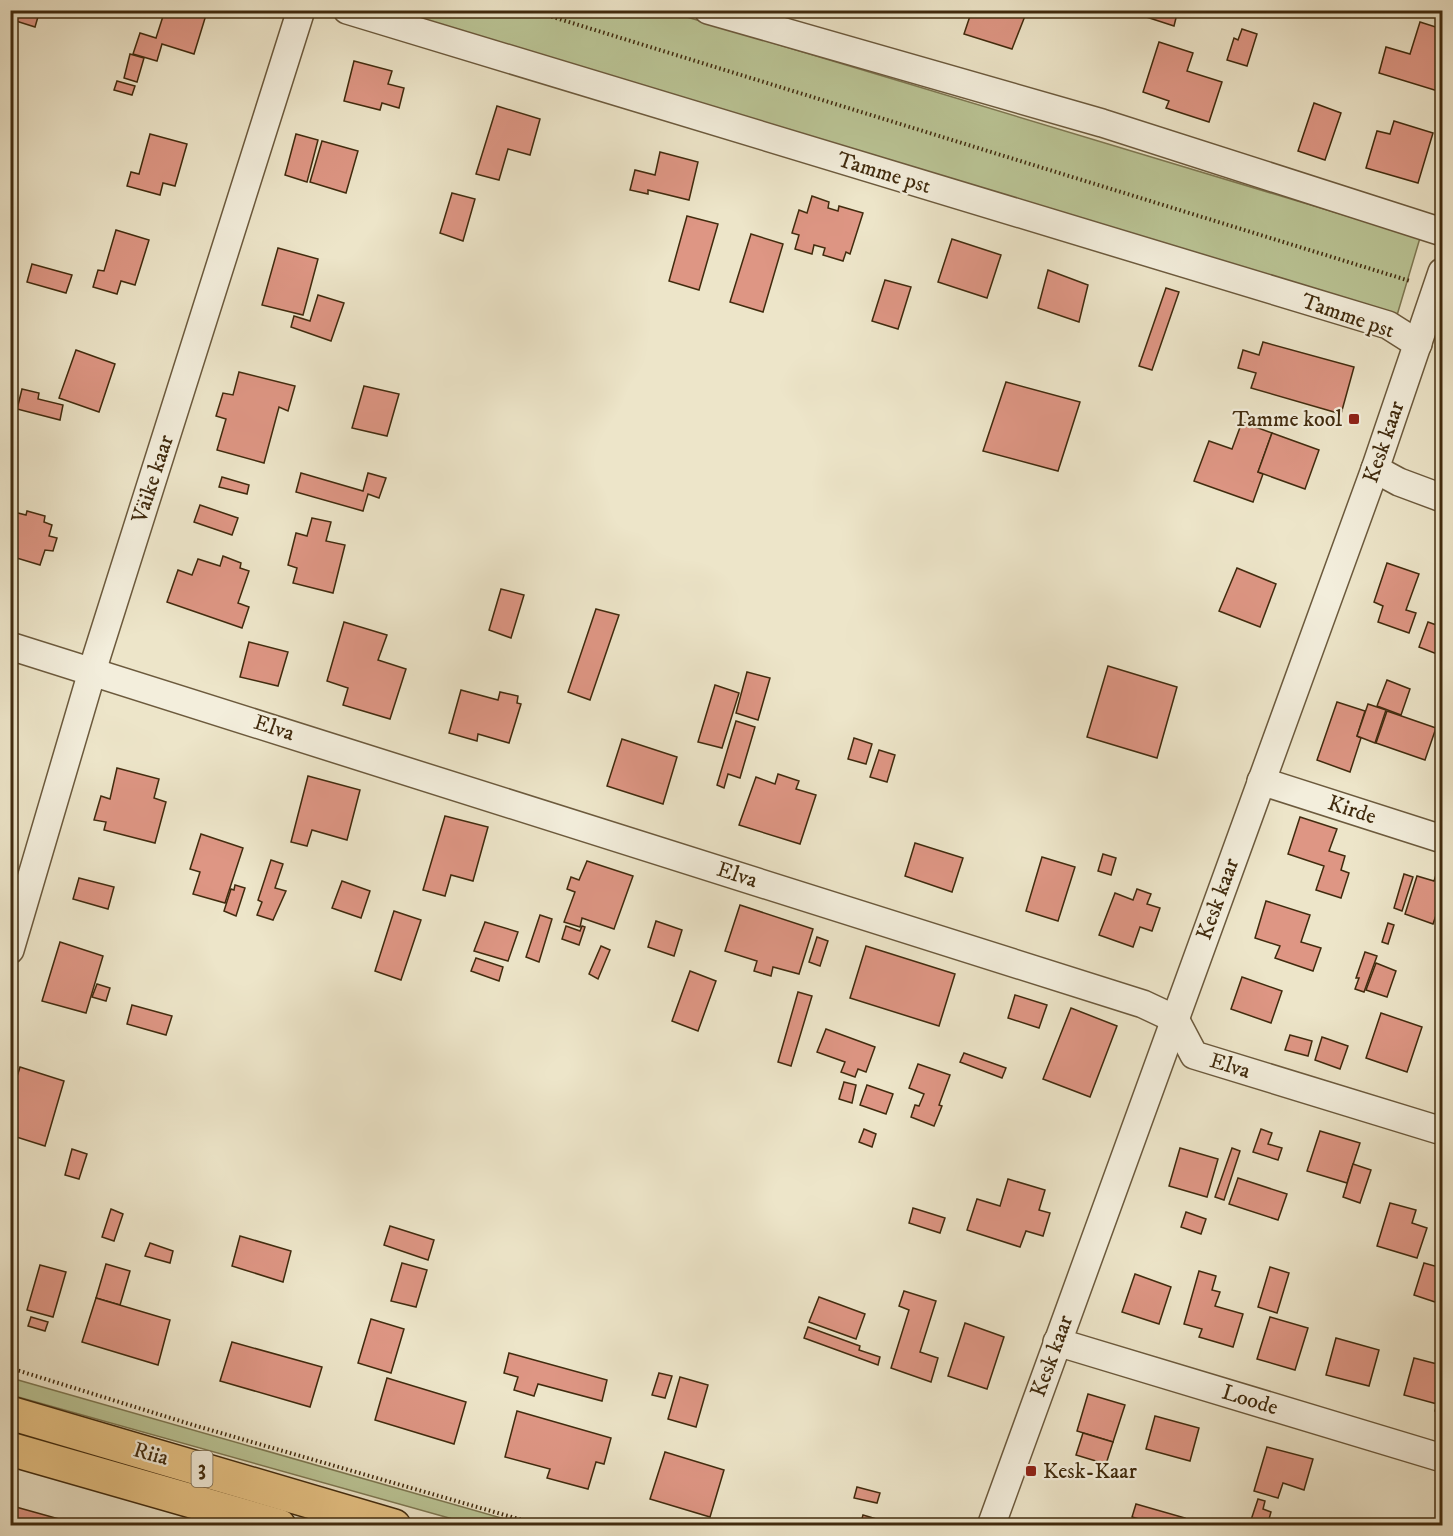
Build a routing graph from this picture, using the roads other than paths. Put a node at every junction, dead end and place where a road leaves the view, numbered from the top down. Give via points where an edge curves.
1 (301, 10) edge
2 (347, 10) edge
3 (708, 10) edge
4 (1443, 232) edge
5 (1443, 272) edge
6 (1418, 344) junction
7 (1376, 469) junction
8 (1443, 498) edge
9 (10, 646) edge
10 (92, 671) junction
11 (1261, 781) junction
12 (1443, 839) edge
13 (10, 950) edge
14 (1175, 1019) junction
15 (1443, 1131) edge
16 (1057, 1342) junction
17 (10, 1413) edge
18 (10, 1449) edge
19 (1443, 1458) edge
20 (279, 1526) edge
21 (394, 1526) edge
22 (991, 1526) edge

1 - 10 street, Väike kaar
2 - 6 street, Tamme pst via 1388,325
3 - 4 street via 1102,123
5 - 6 street, Kesk kaar
6 - 7 street, Kesk kaar
7 - 8 street
7 - 11 street, Kesk kaar
9 - 10 street, Elva
10 - 13 street, Väike kaar
10 - 14 street, Elva via 1143,1004
11 - 12 street, Kirde
11 - 14 street, Kesk kaar
14 - 15 street, Elva via 1194,1055
14 - 16 street, Kesk kaar
16 - 19 street, Loode
16 - 22 street, Kesk kaar
17 - 21 highway, Riia / 3
18 - 20 highway, Riia / 3

